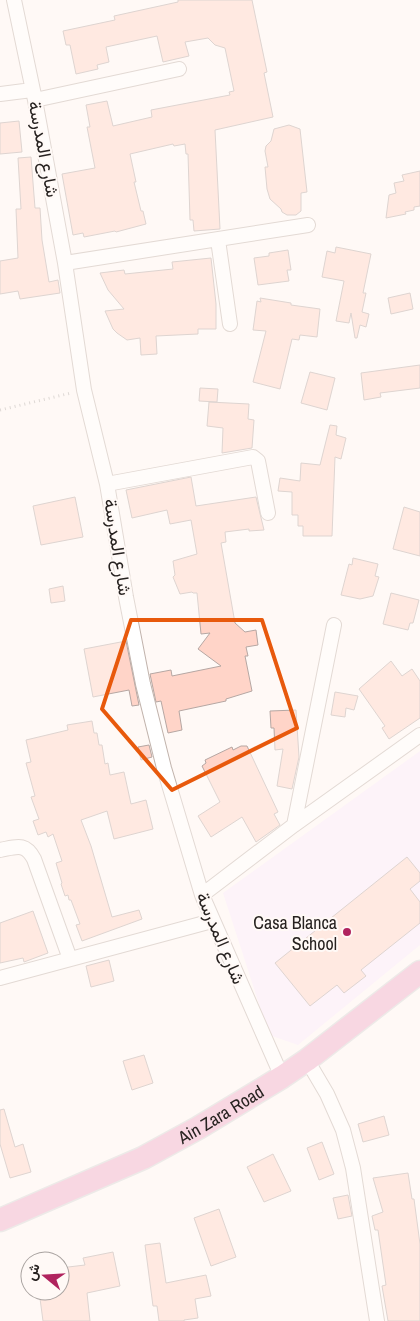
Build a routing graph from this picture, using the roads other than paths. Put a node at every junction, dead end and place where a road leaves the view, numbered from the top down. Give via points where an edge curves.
1 (14, 0) edge
2 (179, 69) dead end
3 (0, 94) edge
4 (34, 95) junction
5 (308, 225) dead end
6 (218, 240) junction
7 (64, 263) junction
8 (230, 324) dead end
9 (107, 484) junction
10 (268, 513) dead end
11 (334, 625) dead end
12 (420, 734) edge
13 (294, 825) junction
14 (0, 850) edge
15 (202, 895) junction
16 (212, 920) junction
17 (70, 959) junction
18 (420, 972) edge
19 (0, 978) edge
20 (307, 1060) junction
21 (282, 1077) junction
22 (0, 1220) edge
23 (378, 1321) edge

1 - 4 street, شارع المدرسة
2 - 4 street
3 - 4 street
4 - 7 street, شارع المدرسة
5 - 6 street
6 - 7 street
6 - 8 street
7 - 9 street, شارع المدرسة via 84,390
9 - 10 street via 253,457 258,461
9 - 15 street, شارع المدرسة via 143,684
11 - 13 street
12 - 13 street
13 - 15 street
14 - 17 street via 20,847 30,851
15 - 16 street, شارع المدرسة
16 - 17 street
16 - 21 street, شارع المدرسة
17 - 19 street
18 - 20 main road, Ain Zara Road
20 - 21 main road, Ain Zara Road
20 - 23 street via 343,1130 351,1159
21 - 22 main road, Ain Zara Road via 144,1158

